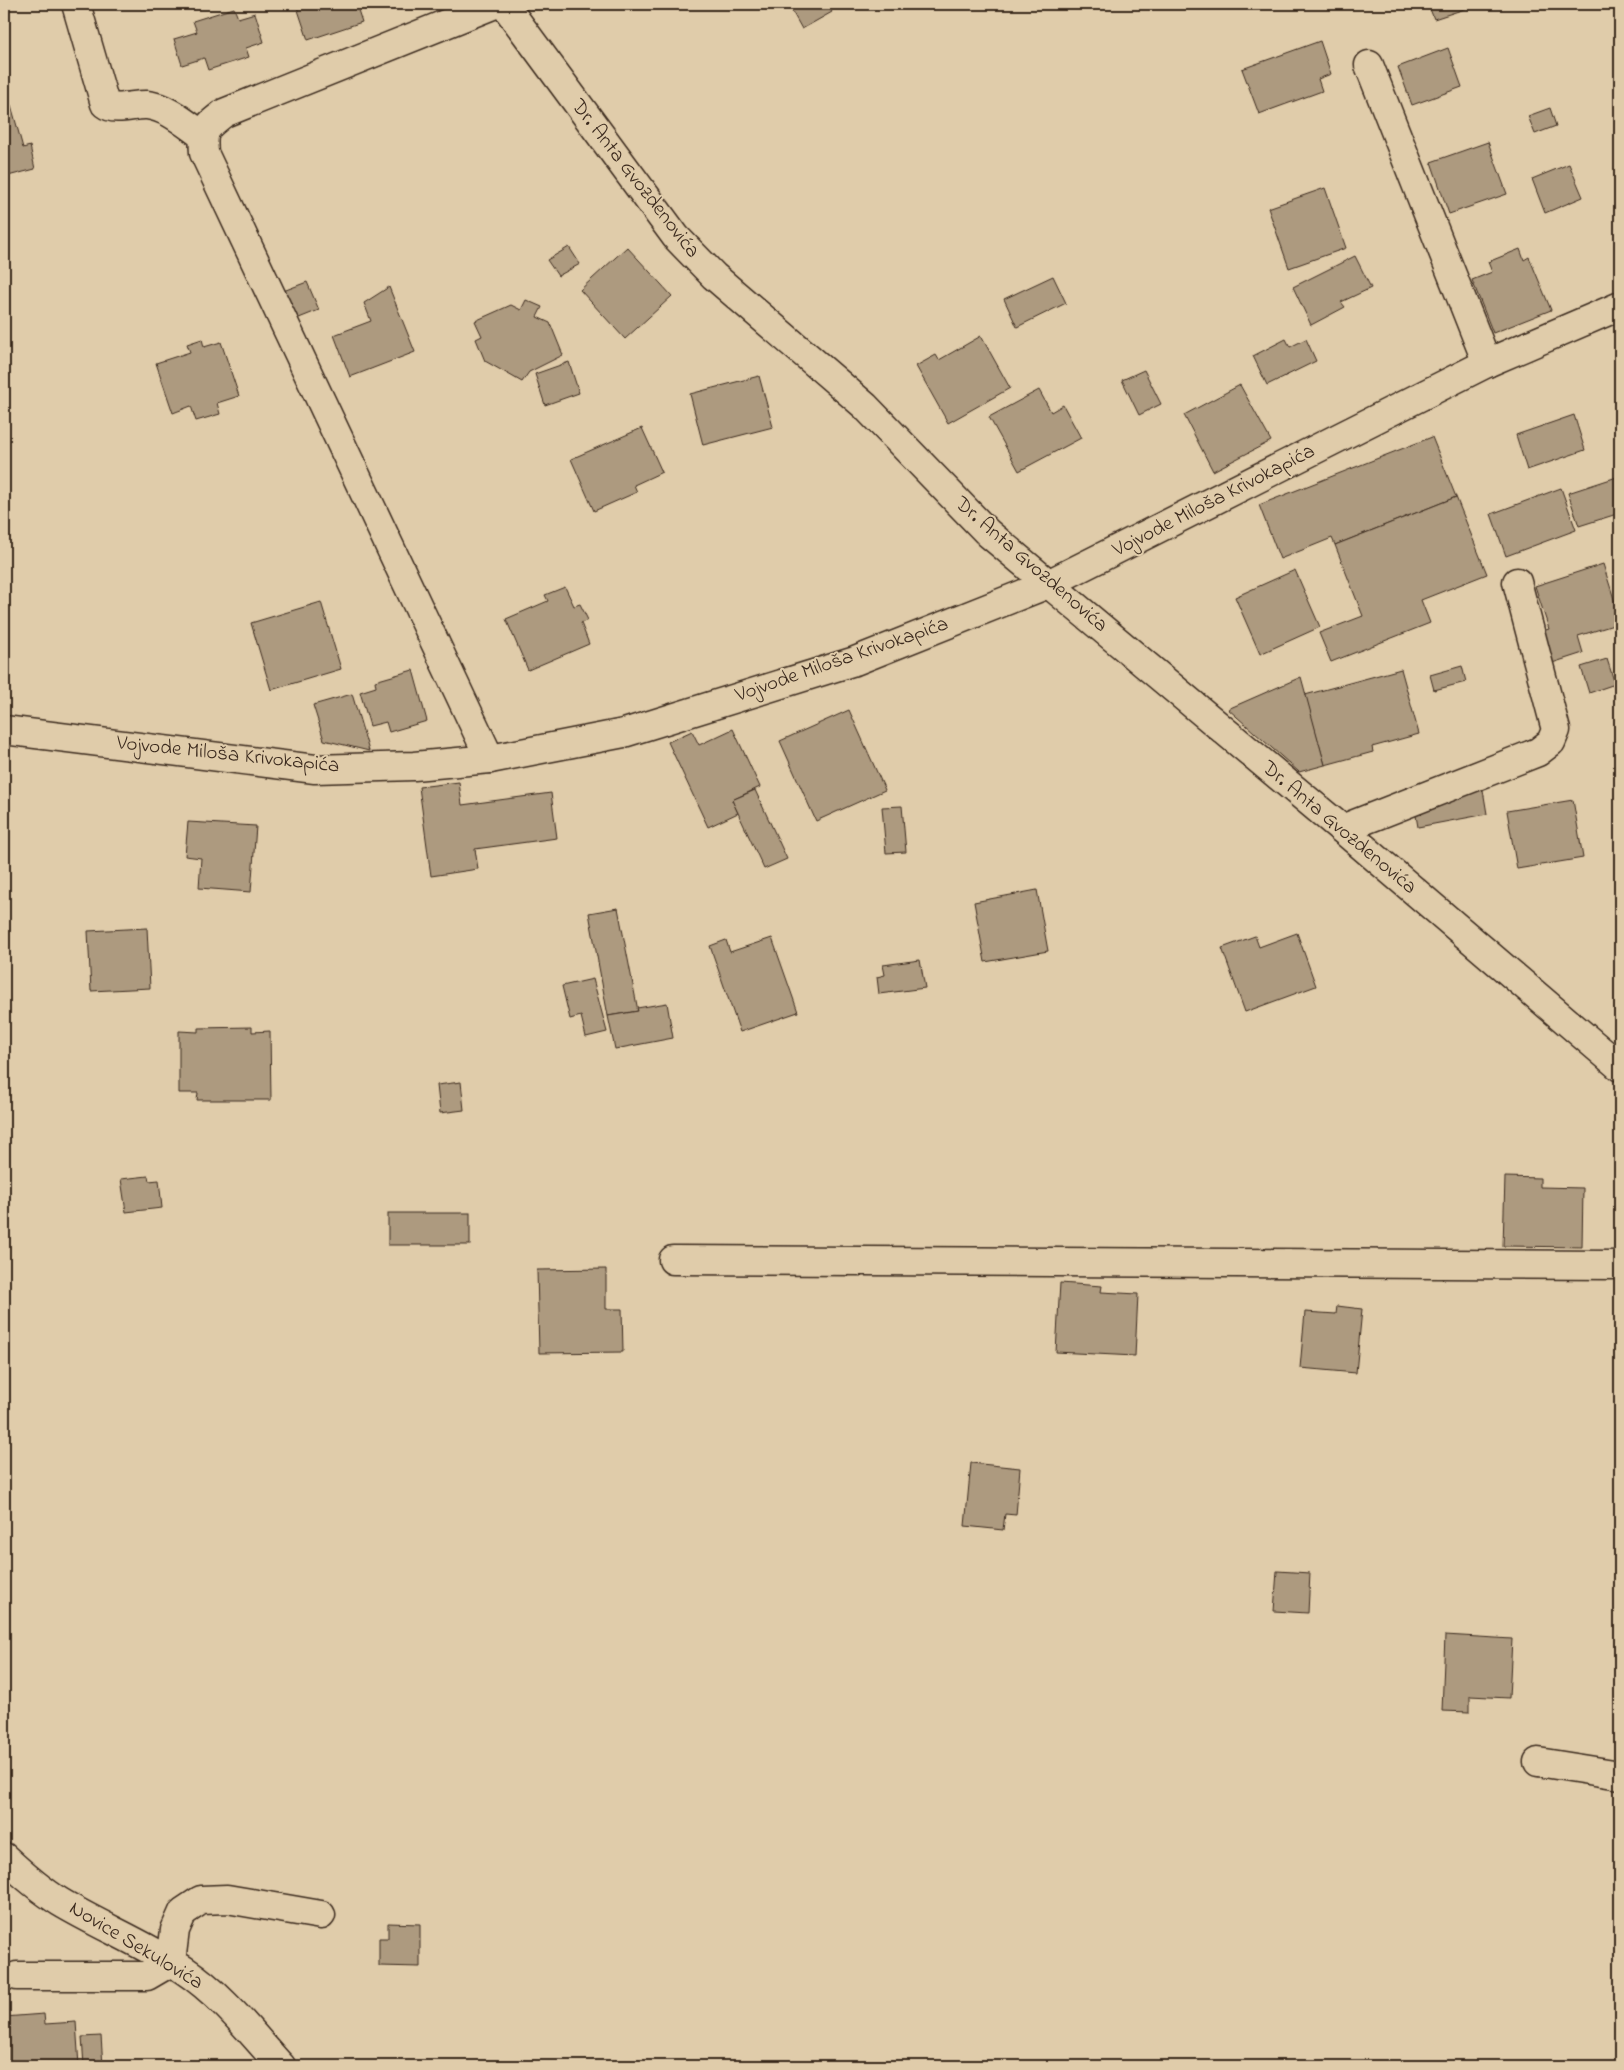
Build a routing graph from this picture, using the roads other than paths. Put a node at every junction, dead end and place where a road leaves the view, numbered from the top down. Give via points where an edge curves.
1 (76, 4) edge
2 (495, 4) edge
3 (504, 4) edge
4 (1369, 65) dead end
5 (202, 135) junction
6 (1620, 306) edge
7 (1487, 363) junction
8 (1517, 582) dead end
9 (1048, 584) junction
10 (4, 730) edge
11 (490, 759) junction
12 (1342, 829) junction
13 (1620, 1067) edge
14 (673, 1260) dead end
15 (1620, 1265) edge
16 (1538, 1762) dead end
17 (1620, 1775) edge
18 (5, 1860) edge
19 (321, 1915) dead end
20 (171, 1962) junction
21 (17, 1976) dead end
22 (281, 2066) edge

1 - 5 street via 105,104 112,108 159,107
2 - 5 street via 224,113
3 - 9 street, Dr. Anta Gvozdenovića via 692,255 865,406 988,533
4 - 7 street
5 - 11 street via 204,153
6 - 7 street, Vojvode Miloša Krivokapića
7 - 9 street, Vojvode Miloša Krivokapića
8 - 12 street via 1556,730 1551,742 1538,752
9 - 11 street, Vojvode Miloša Krivokapića via 855,660 624,733
9 - 12 street, Dr. Anta Gvozdenovića
10 - 11 street, Vojvode Miloša Krivokapića via 315,768 414,766
12 - 13 street, Dr. Anta Gvozdenovića
14 - 15 street
16 - 17 street
18 - 20 street, Novice Sekulovića via 60,1902
19 - 20 street via 227,1899 201,1900 183,1912 175,1930
20 - 21 street via 147,1976
20 - 22 street, Novice Sekulovića via 218,1998

